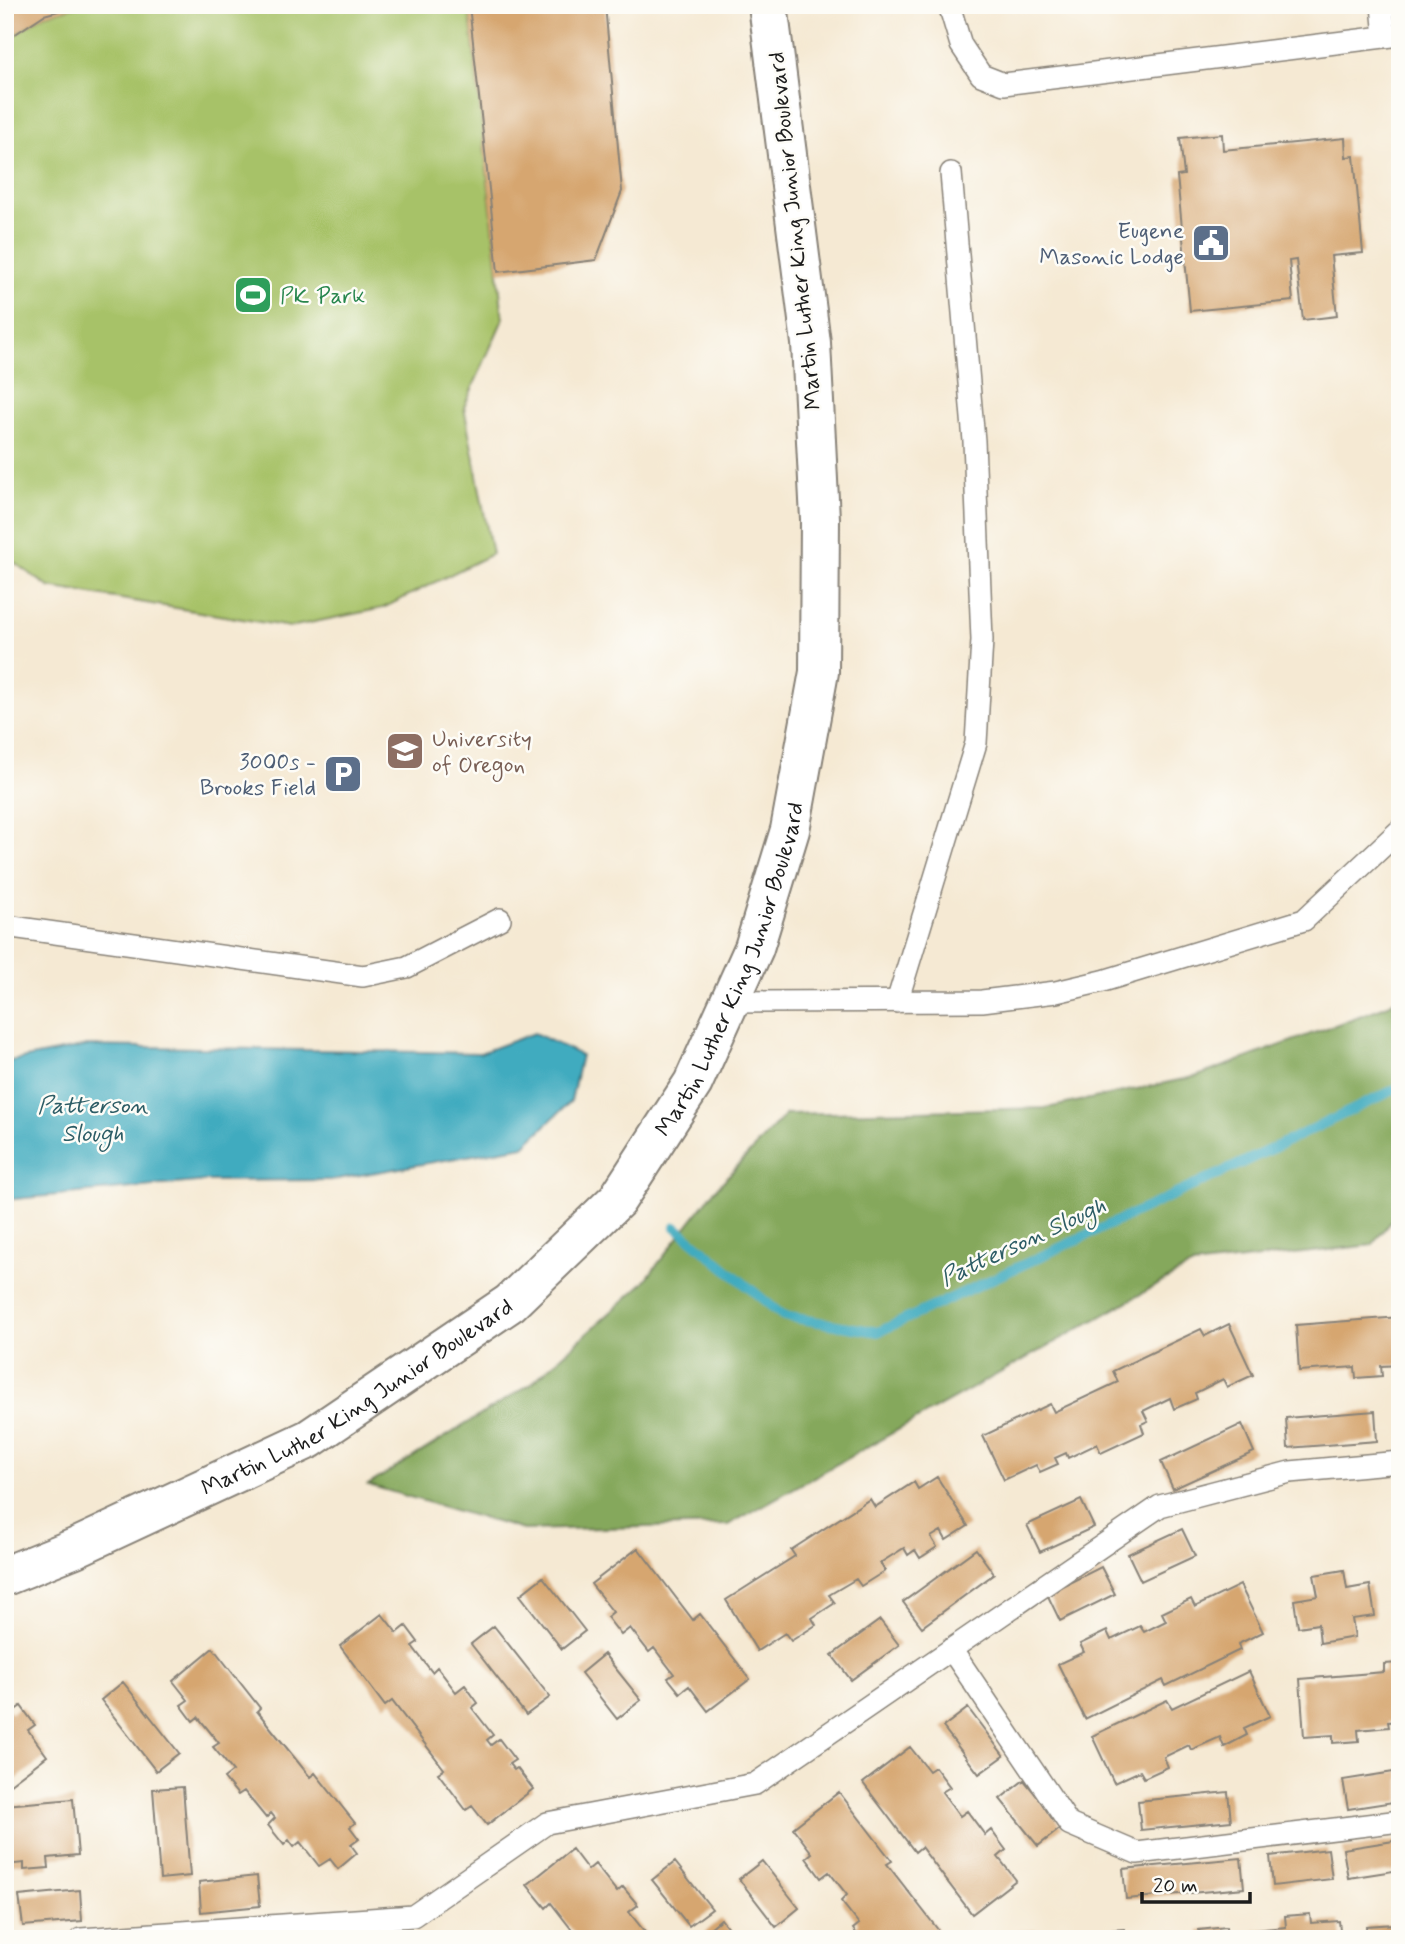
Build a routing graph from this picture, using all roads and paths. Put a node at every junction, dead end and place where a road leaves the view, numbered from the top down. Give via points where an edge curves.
1 (768, 5) edge
2 (949, 5) edge
3 (1382, 5) edge
4 (1392, 36) edge
5 (951, 173) dead end
6 (1400, 830) edge
7 (499, 919) dead end
8 (5, 926) edge
9 (729, 1002) junction
10 (897, 1002) junction
11 (1400, 1462) edge
12 (5, 1576) edge
13 (951, 1649) junction
14 (1400, 1821) edge
15 (80, 1939) edge

1 - 9 main road, Martin Luther King Junior Boulevard via 811,343 820,519 819,672 790,830 754,948
2 - 4 lane via 961,44 981,75 1004,84
3 - 4 lane
5 - 10 lane via 974,441 982,640 976,743
6 - 10 lane via 1304,920 1056,992 982,1001
7 - 8 lane via 407,967 362,976
9 - 10 lane
9 - 12 main road, Martin Luther King Junior Boulevard via 693,1083 617,1200 510,1303 309,1439
11 - 13 lane via 1290,1472 1160,1506
13 - 14 lane via 1069,1824 1137,1853
13 - 15 lane via 754,1784 547,1823 414,1916

